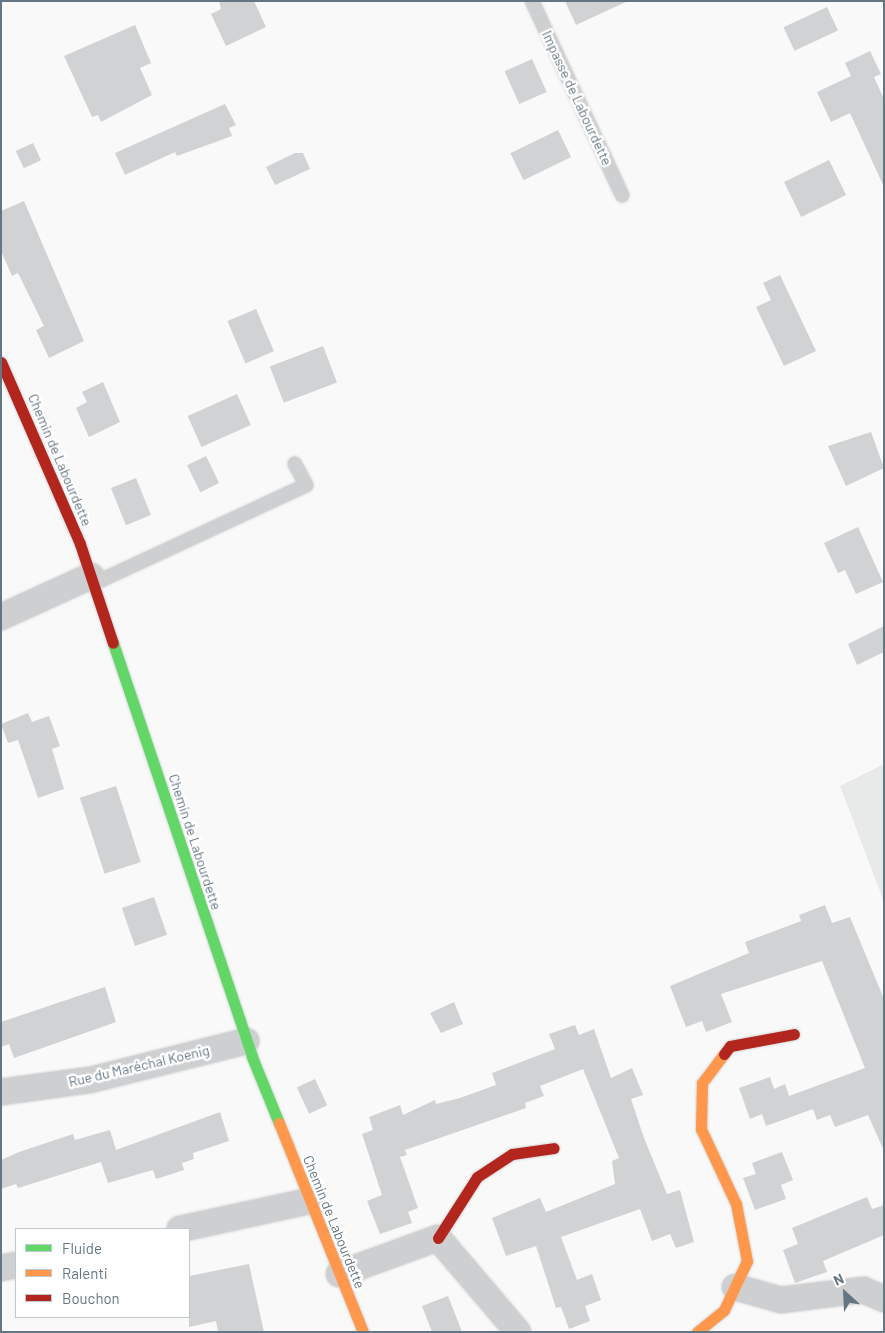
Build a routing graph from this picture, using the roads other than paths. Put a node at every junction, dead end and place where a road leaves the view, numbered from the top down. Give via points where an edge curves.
1 (532, 1) edge
2 (622, 195) dead end
3 (1, 362) edge
4 (295, 464) dead end
5 (92, 580) junction
6 (1, 617) edge
7 (794, 1034) dead end
8 (246, 1041) junction
9 (1, 1092) edge
10 (554, 1148) dead end
11 (310, 1201) junction
12 (185, 1228) edge
13 (438, 1238) junction
14 (15, 1264) edge
15 (1, 1268) edge
16 (339, 1274) junction
17 (735, 1287) junction
18 (884, 1298) edge
19 (363, 1332) edge
20 (518, 1332) edge
21 (697, 1332) edge

1 - 2 lane, Impasse de Labourdette
3 - 5 street, Chemin de Labourdette
4 - 5 lane via 306,486
5 - 6 street
5 - 8 street, Chemin de Labourdette
7 - 17 street via 730,1046 702,1084 701,1130 736,1204 747,1261
8 - 9 street, Rue du Maréchal Koenig via 90,1080
8 - 11 street, Chemin de Labourdette
10 - 13 street via 512,1154 477,1177
11 - 12 street
11 - 16 street, Chemin de Labourdette
13 - 16 street
13 - 20 street
14 - 15 street
16 - 19 street, Chemin de Labourdette
17 - 18 street via 781,1300 863,1290
17 - 21 street via 724,1310

